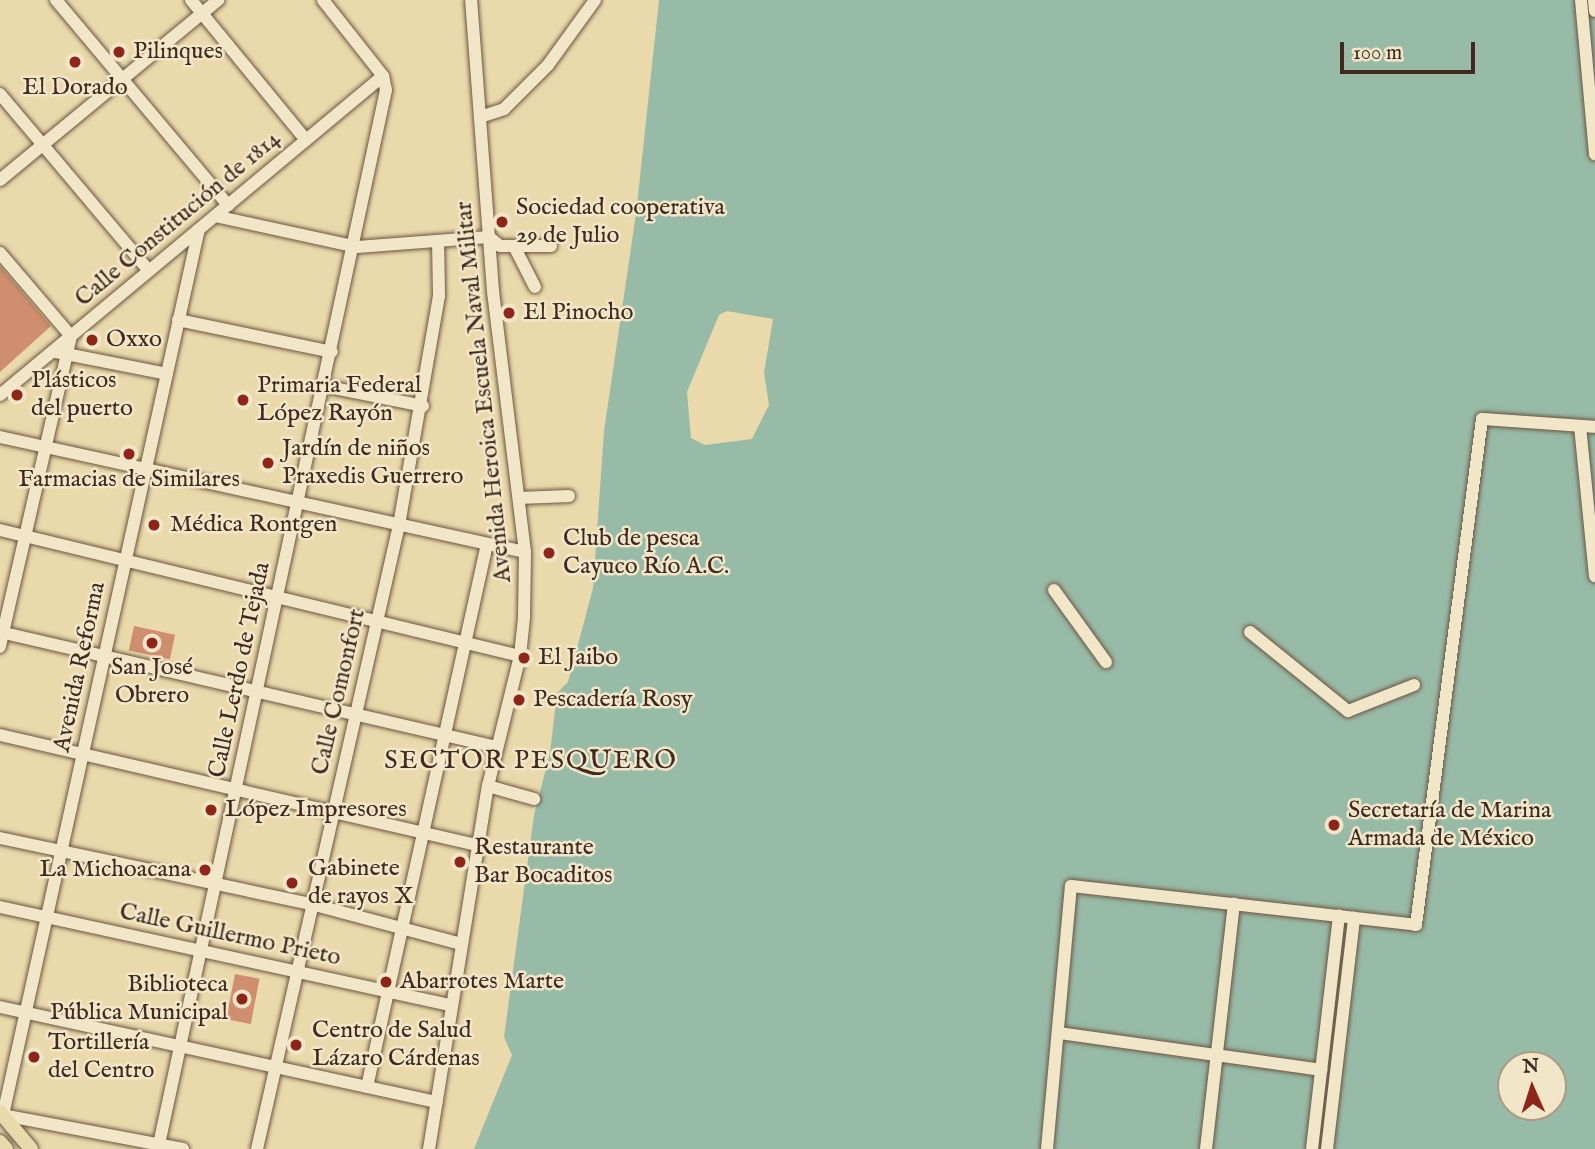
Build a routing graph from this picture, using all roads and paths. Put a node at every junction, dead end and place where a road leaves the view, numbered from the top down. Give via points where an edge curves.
1 (56, 0) edge
2 (191, 0) edge
3 (218, 0) edge
4 (323, 0) edge
5 (471, 0) edge
6 (595, 0) edge
7 (1581, 0) edge
8 (1594, 0) edge
9 (1595, 11) edge
10 (201, 13) junction
11 (383, 76) junction
12 (120, 80) junction
13 (0, 94) edge
14 (480, 117) junction
15 (306, 140) junction
16 (43, 146) junction
17 (1595, 154) edge
18 (0, 180) edge
19 (228, 205) junction
20 (215, 216) junction
21 (200, 229) junction
22 (489, 237) junction
23 (438, 240) junction
24 (514, 246) junction
25 (551, 246) dead end
26 (357, 247) junction
27 (0, 253) edge
28 (160, 262) junction
29 (149, 271) junction
30 (189, 273) junction
31 (534, 287) dead end
32 (178, 320) junction
33 (71, 336) junction
34 (58, 352) junction
35 (332, 352) junction
36 (167, 374) junction
37 (324, 386) junction
38 (0, 395) edge
39 (423, 406) junction
40 (1580, 426) junction
41 (1595, 427) edge
42 (0, 437) edge
43 (44, 447) junction
44 (145, 469) junction
45 (569, 496) dead end
46 (519, 498) junction
47 (298, 503) junction
48 (399, 525) junction
49 (0, 530) edge
50 (24, 536) junction
51 (487, 544) junction
52 (524, 552) junction
53 (125, 560) junction
54 (1595, 576) edge
55 (1054, 590) dead end
56 (275, 597) junction
57 (376, 621) junction
58 (1, 632) edge
59 (1250, 632) dead end
60 (466, 643) junction
61 (0, 647) edge
62 (104, 656) junction
63 (520, 656) junction
64 (1106, 662) dead end
65 (1414, 685) dead end
66 (257, 692) junction
67 (357, 715) junction
68 (0, 734) edge
69 (445, 735) junction
70 (496, 747) junction
71 (83, 754) junction
72 (488, 786) junction
73 (236, 789) junction
74 (534, 799) dead end
75 (332, 811) junction
76 (424, 832) junction
77 (0, 838) edge
78 (477, 845) junction
79 (61, 852) junction
80 (215, 884) junction
81 (311, 904) junction
82 (1234, 904) junction
83 (0, 907) edge
84 (1339, 916) junction
85 (47, 917) junction
86 (1354, 918) junction
87 (402, 930) junction
88 (461, 944) junction
89 (200, 950) junction
90 (297, 971) junction
91 (388, 991) junction
92 (451, 1005) junction
93 (0, 1007) edge
94 (25, 1013) junction
95 (1059, 1033) junction
96 (180, 1046) junction
97 (1217, 1055) junction
98 (275, 1067) junction
99 (1321, 1070) junction
100 (367, 1087) junction
101 (437, 1102) junction
102 (1, 1114) edge
103 (0, 1142) edge
104 (159, 1147) edge
105 (6, 1149) edge
106 (31, 1149) edge
107 (183, 1149) edge
108 (257, 1149) edge
109 (429, 1149) edge
110 (1047, 1149) edge
111 (1206, 1149) edge
112 (1312, 1149) edge
113 (1327, 1149) edge

1 - 12 street
2 - 10 street
3 - 10 street
4 - 11 street
5 - 14 street, Avenida Heroica Escuela Naval Militar
6 - 14 street via 548,65 513,100
7 - 17 street
8 - 9 street
10 - 12 street
10 - 15 street
11 - 15 street, Calle Constitución de 1814
11 - 26 street, Calle Lerdo de Tejada via 386,90
12 - 16 street
12 - 19 street
13 - 16 street
14 - 22 street, Avenida Heroica Escuela Naval Militar
15 - 19 street, Calle Constitución de 1814
16 - 18 street
16 - 29 street
19 - 20 street, Calle Constitución de 1814
20 - 21 street, Calle Constitución de 1814
20 - 26 street
21 - 28 street, Calle Constitución de 1814
21 - 30 street, Avenida Reforma
22 - 23 street
22 - 24 street
22 - 46 street, Avenida Heroica Escuela Naval Militar
23 - 26 street
23 - 39 street, Calle Comonfort via 439,296
24 - 25 street
24 - 31 street
26 - 35 street, Calle Lerdo de Tejada
27 - 33 street
28 - 29 street, Calle Constitución de 1814
28 - 30 street via 174,257
29 - 33 street, Calle Constitución de 1814
30 - 32 street, Avenida Reforma
32 - 35 street
32 - 36 street, Avenida Reforma
33 - 34 street
34 - 36 street
34 - 38 street
34 - 43 street
35 - 37 street, Calle Lerdo de Tejada
36 - 44 street, Avenida Reforma
37 - 39 street
37 - 47 street, Calle Lerdo de Tejada
39 - 48 street, Calle Comonfort
40 - 41 street
40 - 54 street
40 - 86 street via 1482,419 1416,925
42 - 43 street
43 - 44 street
43 - 50 street
44 - 47 street
44 - 53 street, Avenida Reforma
45 - 46 street
46 - 52 street, Avenida Heroica Escuela Naval Militar
47 - 48 street
47 - 56 street, Calle Lerdo de Tejada
48 - 51 street
48 - 57 street, Calle Comonfort
49 - 50 street
50 - 53 street
50 - 58 street
51 - 52 street
51 - 60 street
52 - 63 street, Avenida Heroica Escuela Naval Militar
53 - 56 street
53 - 62 street, Avenida Reforma
55 - 64 street
56 - 57 street
56 - 66 street, Calle Lerdo de Tejada
57 - 60 street
57 - 67 street, Calle Comonfort
58 - 61 street
58 - 62 street
59 - 65 street via 1348,711
60 - 63 street
60 - 69 street
62 - 66 street
62 - 71 street, Avenida Reforma
63 - 70 street, Avenida Heroica Escuela Naval Militar
66 - 67 street
66 - 73 street, Calle Lerdo de Tejada
67 - 69 street
67 - 75 street, Calle Comonfort
68 - 71 street
69 - 70 street
69 - 76 street
70 - 72 street, Avenida Heroica Escuela Naval Militar
71 - 73 street
71 - 79 street, Avenida Reforma
72 - 74 street
72 - 78 street, Avenida Heroica Escuela Naval Militar
73 - 75 street
73 - 80 street, Calle Lerdo de Tejada
75 - 76 street
75 - 81 street, Calle Comonfort
76 - 78 street
76 - 87 street
77 - 79 street
78 - 88 street, Avenida Heroica Escuela Naval Militar
79 - 80 street
79 - 85 street, Avenida Reforma
80 - 81 street
80 - 89 street, Calle Lerdo de Tejada
81 - 87 street
81 - 90 street, Calle Comonfort
82 - 84 street
82 - 95 street via 1072,886
82 - 97 street
83 - 85 street, Calle Guillermo Prieto
84 - 86 street
84 - 99 street
85 - 89 street, Calle Guillermo Prieto
85 - 94 street, Avenida Reforma
86 - 113 street
87 - 88 street
87 - 91 street
88 - 92 street, Avenida Heroica Escuela Naval Militar
89 - 90 street, Calle Guillermo Prieto
89 - 96 street, Calle Lerdo de Tejada
90 - 91 street, Calle Guillermo Prieto
90 - 98 street, Calle Comonfort
91 - 92 street, Calle Guillermo Prieto
91 - 100 street
92 - 101 street, Avenida Heroica Escuela Naval Militar
93 - 94 street
94 - 96 street
94 - 102 street, Avenida Reforma
95 - 97 street
95 - 110 street
96 - 98 street
96 - 104 street, Calle Lerdo de Tejada
97 - 99 street
97 - 111 street
98 - 100 street
98 - 108 street, Calle Comonfort
99 - 112 street
100 - 101 street
101 - 109 street, Avenida Heroica Escuela Naval Militar
102 - 104 street
102 - 106 main road
103 - 105 main road
104 - 107 street

